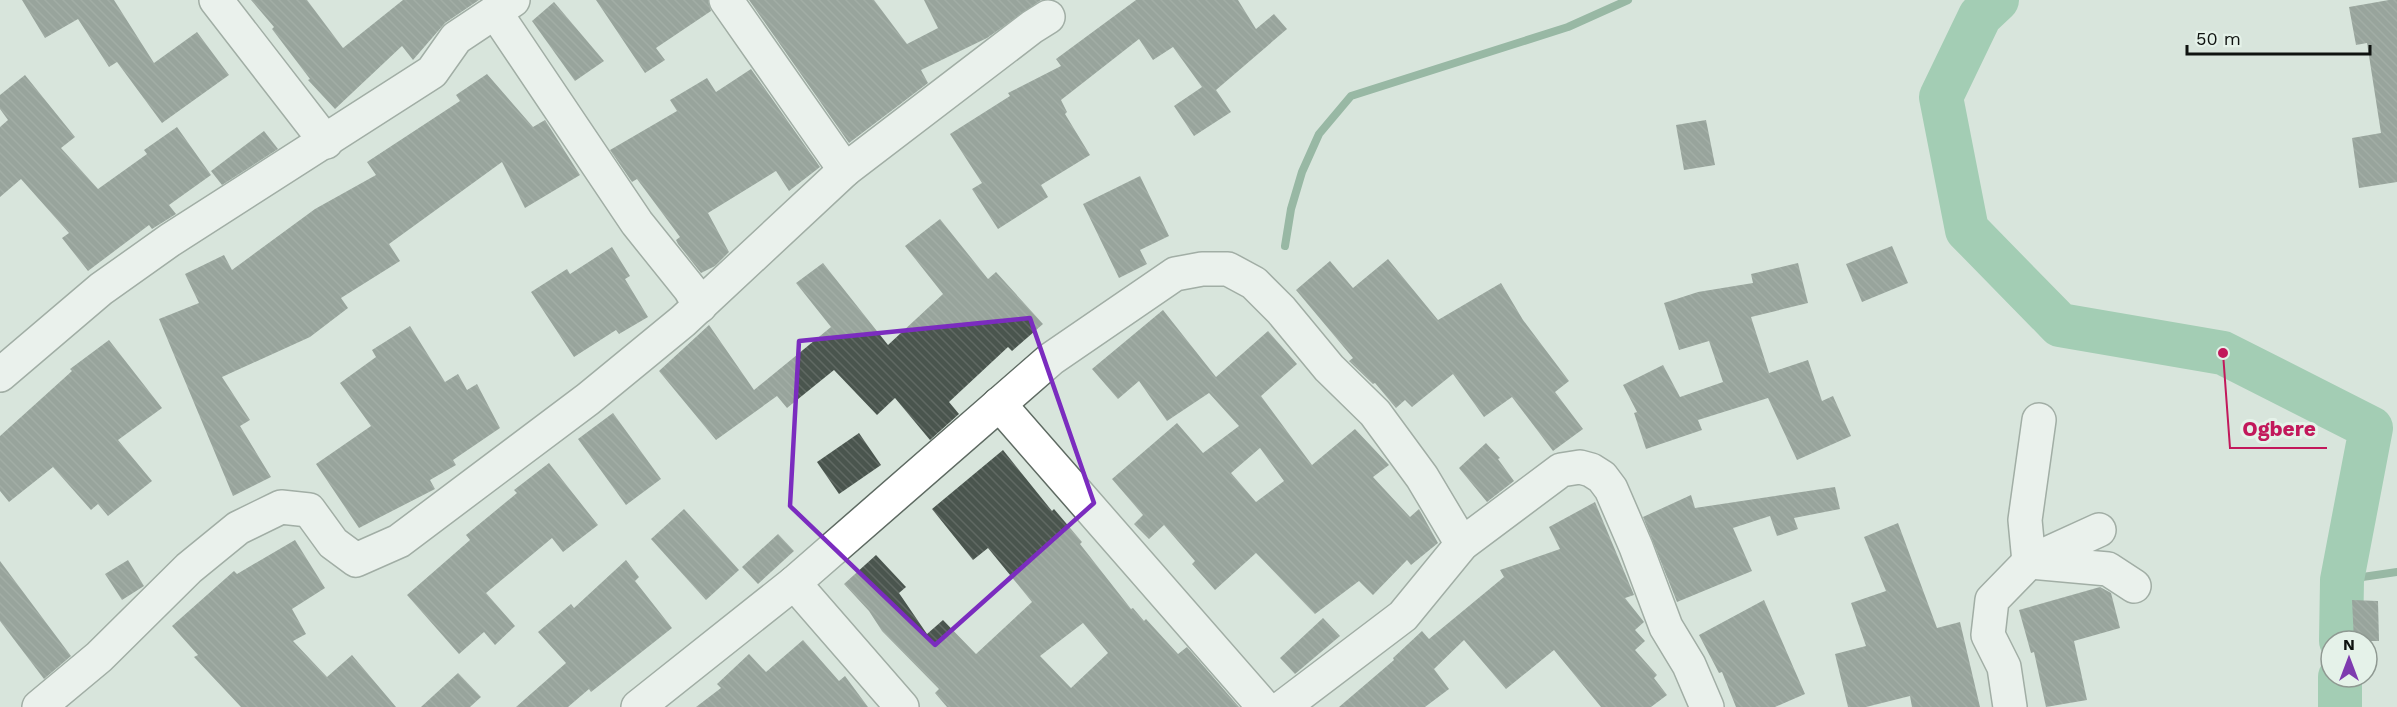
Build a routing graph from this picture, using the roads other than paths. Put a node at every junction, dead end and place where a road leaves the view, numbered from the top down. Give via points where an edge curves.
1 (216, 0) edge
2 (726, 0) edge
3 (504, 6) edge
4 (1052, 6) edge
5 (326, 142) junction
6 (844, 170) junction
7 (700, 306) junction
8 (0, 375) edge
9 (999, 404) junction
10 (2040, 420) dead end
11 (2099, 530) dead end
12 (1462, 544) junction
13 (2029, 562) junction
14 (794, 583) junction
15 (2134, 585) dead end
16 (39, 707) edge
17 (638, 707) edge
18 (902, 707) edge
19 (1264, 707) edge
20 (1283, 707) edge
21 (1707, 707) edge
22 (2010, 707) edge

1 - 5 street
2 - 6 street
3 - 5 street via 456,38 432,72
3 - 7 street via 637,223
4 - 6 street via 1032,27
5 - 8 street via 118,277
6 - 7 street
7 - 16 street via 580,406 399,541 356,560 333,543 309,510 281,507 238,528 189,568 99,657
9 - 12 street via 1051,359 1175,274 1228,269 1254,283 1329,368 1375,412 1422,477
9 - 14 street
9 - 19 street
10 - 13 street via 2025,520
11 - 13 street
12 - 20 street via 1403,616
12 - 21 street via 1561,470 1580,467 1602,477 1636,547 1666,627 1689,665
13 - 15 street via 2108,569
13 - 22 street via 1992,600 1988,634 2004,667
14 - 17 street
14 - 18 street

